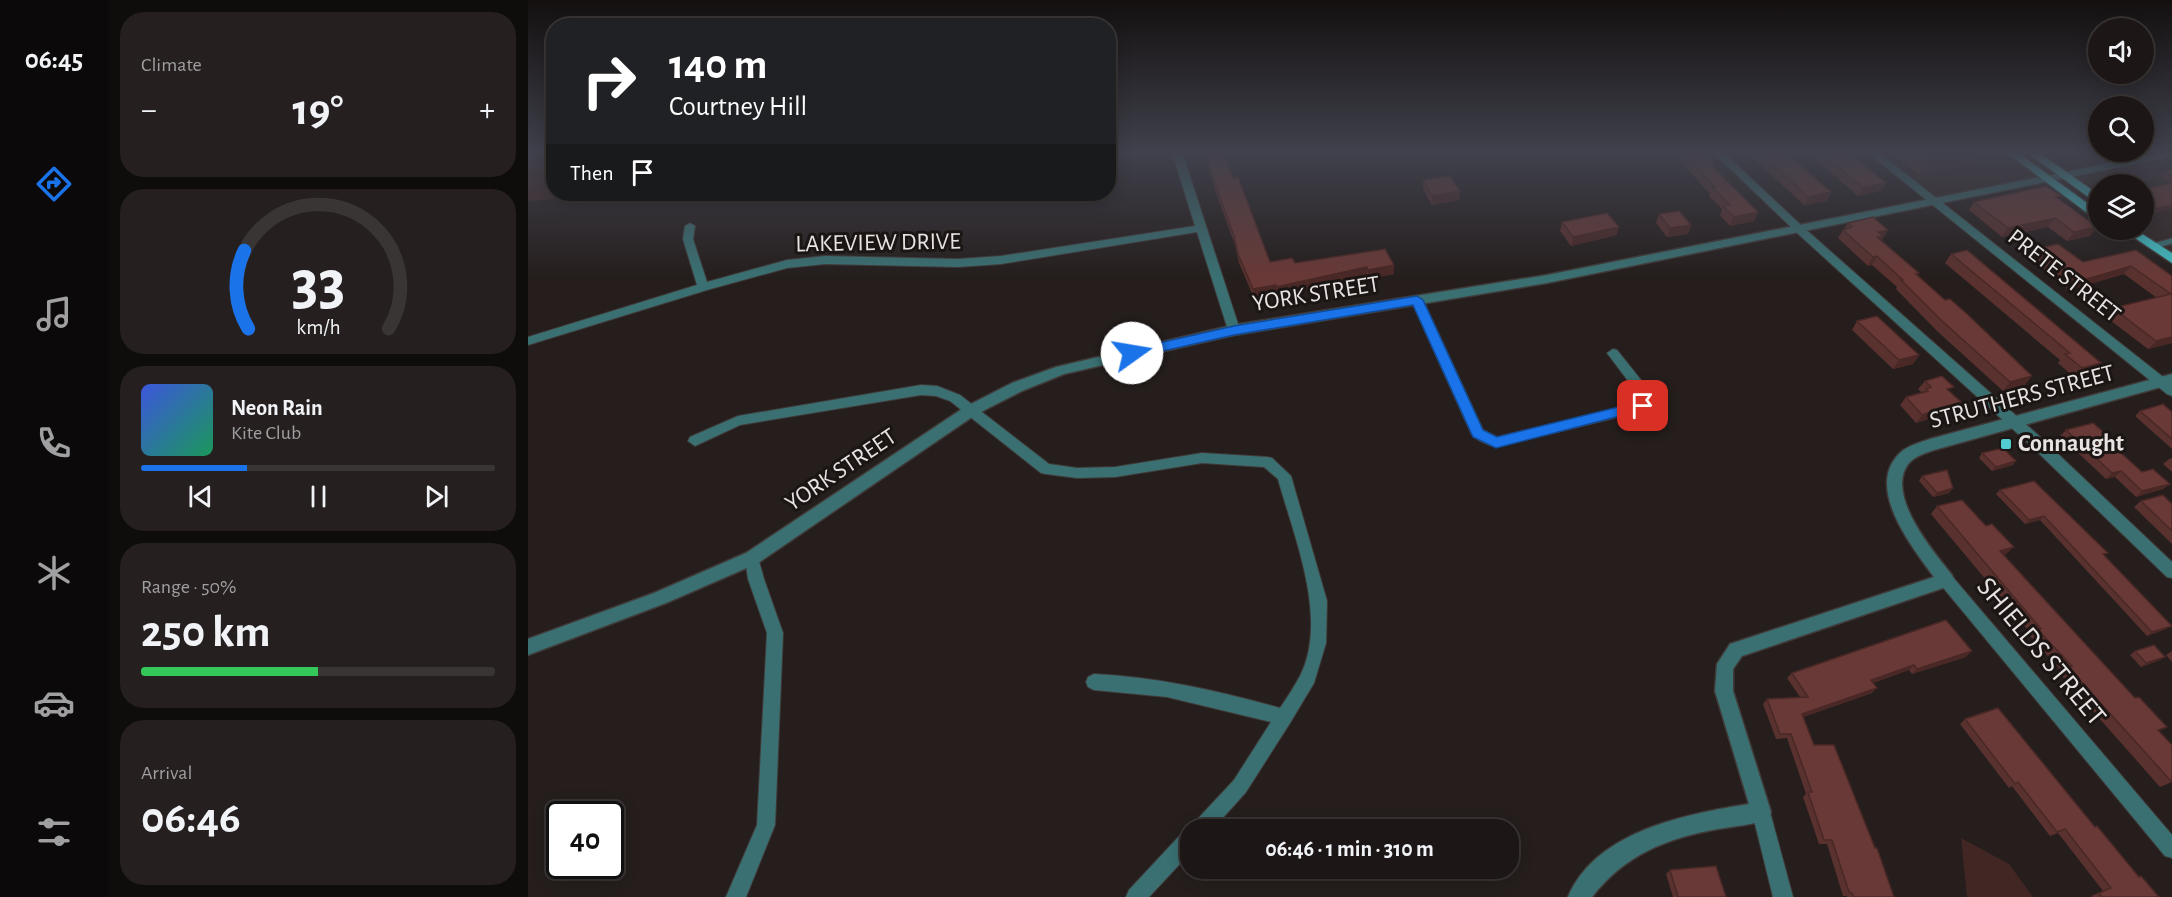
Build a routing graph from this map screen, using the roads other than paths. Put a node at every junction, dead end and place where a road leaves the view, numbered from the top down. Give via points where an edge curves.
1 (1191, 194) edge
2 (1762, 194) edge
3 (1923, 194) edge
4 (1970, 194) edge
5 (2068, 194) edge
6 (1932, 201) junction
7 (2088, 209) edge
8 (690, 226) dead end
9 (1202, 228) junction
10 (1798, 229) junction
11 (2145, 240) edge
12 (2172, 241) edge
13 (2154, 246) junction
14 (2172, 259) edge
15 (703, 287) junction
16 (1417, 300) junction
17 (1234, 330) junction
18 (528, 341) edge
19 (1613, 353) dead end
20 (2168, 384) edge
21 (970, 411) junction
22 (2015, 423) junction
23 (695, 441) dead end
24 (1895, 475) joint
25 (752, 558) junction
26 (2172, 572) edge
27 (1946, 580) junction
28 (528, 648) edge
29 (1094, 682) dead end
30 (1284, 717) junction
31 (1761, 812) junction
32 (1209, 819) edge
33 (2172, 849) edge
34 (1180, 850) edge
35 (736, 897) edge
36 (1136, 897) edge
37 (1579, 897) edge
38 (1783, 897) edge

1 - 9 street
2 - 10 street
3 - 6 street, PRETE STREET
4 - 6 street, YORK STREET
5 - 7 main road
6 - 10 street, YORK STREET
6 - 20 street, PRETE STREET
8 - 15 street via 688,239
9 - 15 street, LAKEVIEW DRIVE via 1001,260 825,260 787,264
9 - 17 street
10 - 16 street, YORK STREET via 1585,272
10 - 22 street
11 - 13 main road
12 - 13 lane
13 - 14 main road
15 - 18 street, LAKEVIEW DRIVE
16 - 17 street, YORK STREET
16 - 19 street via 1478,434 1496,442 1643,406 1644,393
17 - 21 street, YORK STREET via 1061,370
20 - 22 street, STRUTHERS STREET
21 - 23 street via 955,398 937,391 896,393 738,421
21 - 25 street, YORK STREET
21 - 30 street via 1046,469 1115,472 1202,458 1267,462 1284,476 1319,601 1318,643 1308,678
22 - 24 street, STRUTHERS STREET via 1916,451 1906,457
22 - 26 street
24 - 27 street, SHIELDS STREET via 1894,490 1904,517
25 - 28 street, YORK STREET
25 - 35 street via 775,633 765,825
27 - 31 street via 1749,644 1728,657 1724,692
27 - 33 street, SHIELDS STREET
29 - 30 street via 1125,682 1194,693
30 - 32 street via 1240,786
31 - 37 street via 1672,829 1641,841 1597,873
31 - 38 street
34 - 36 street

